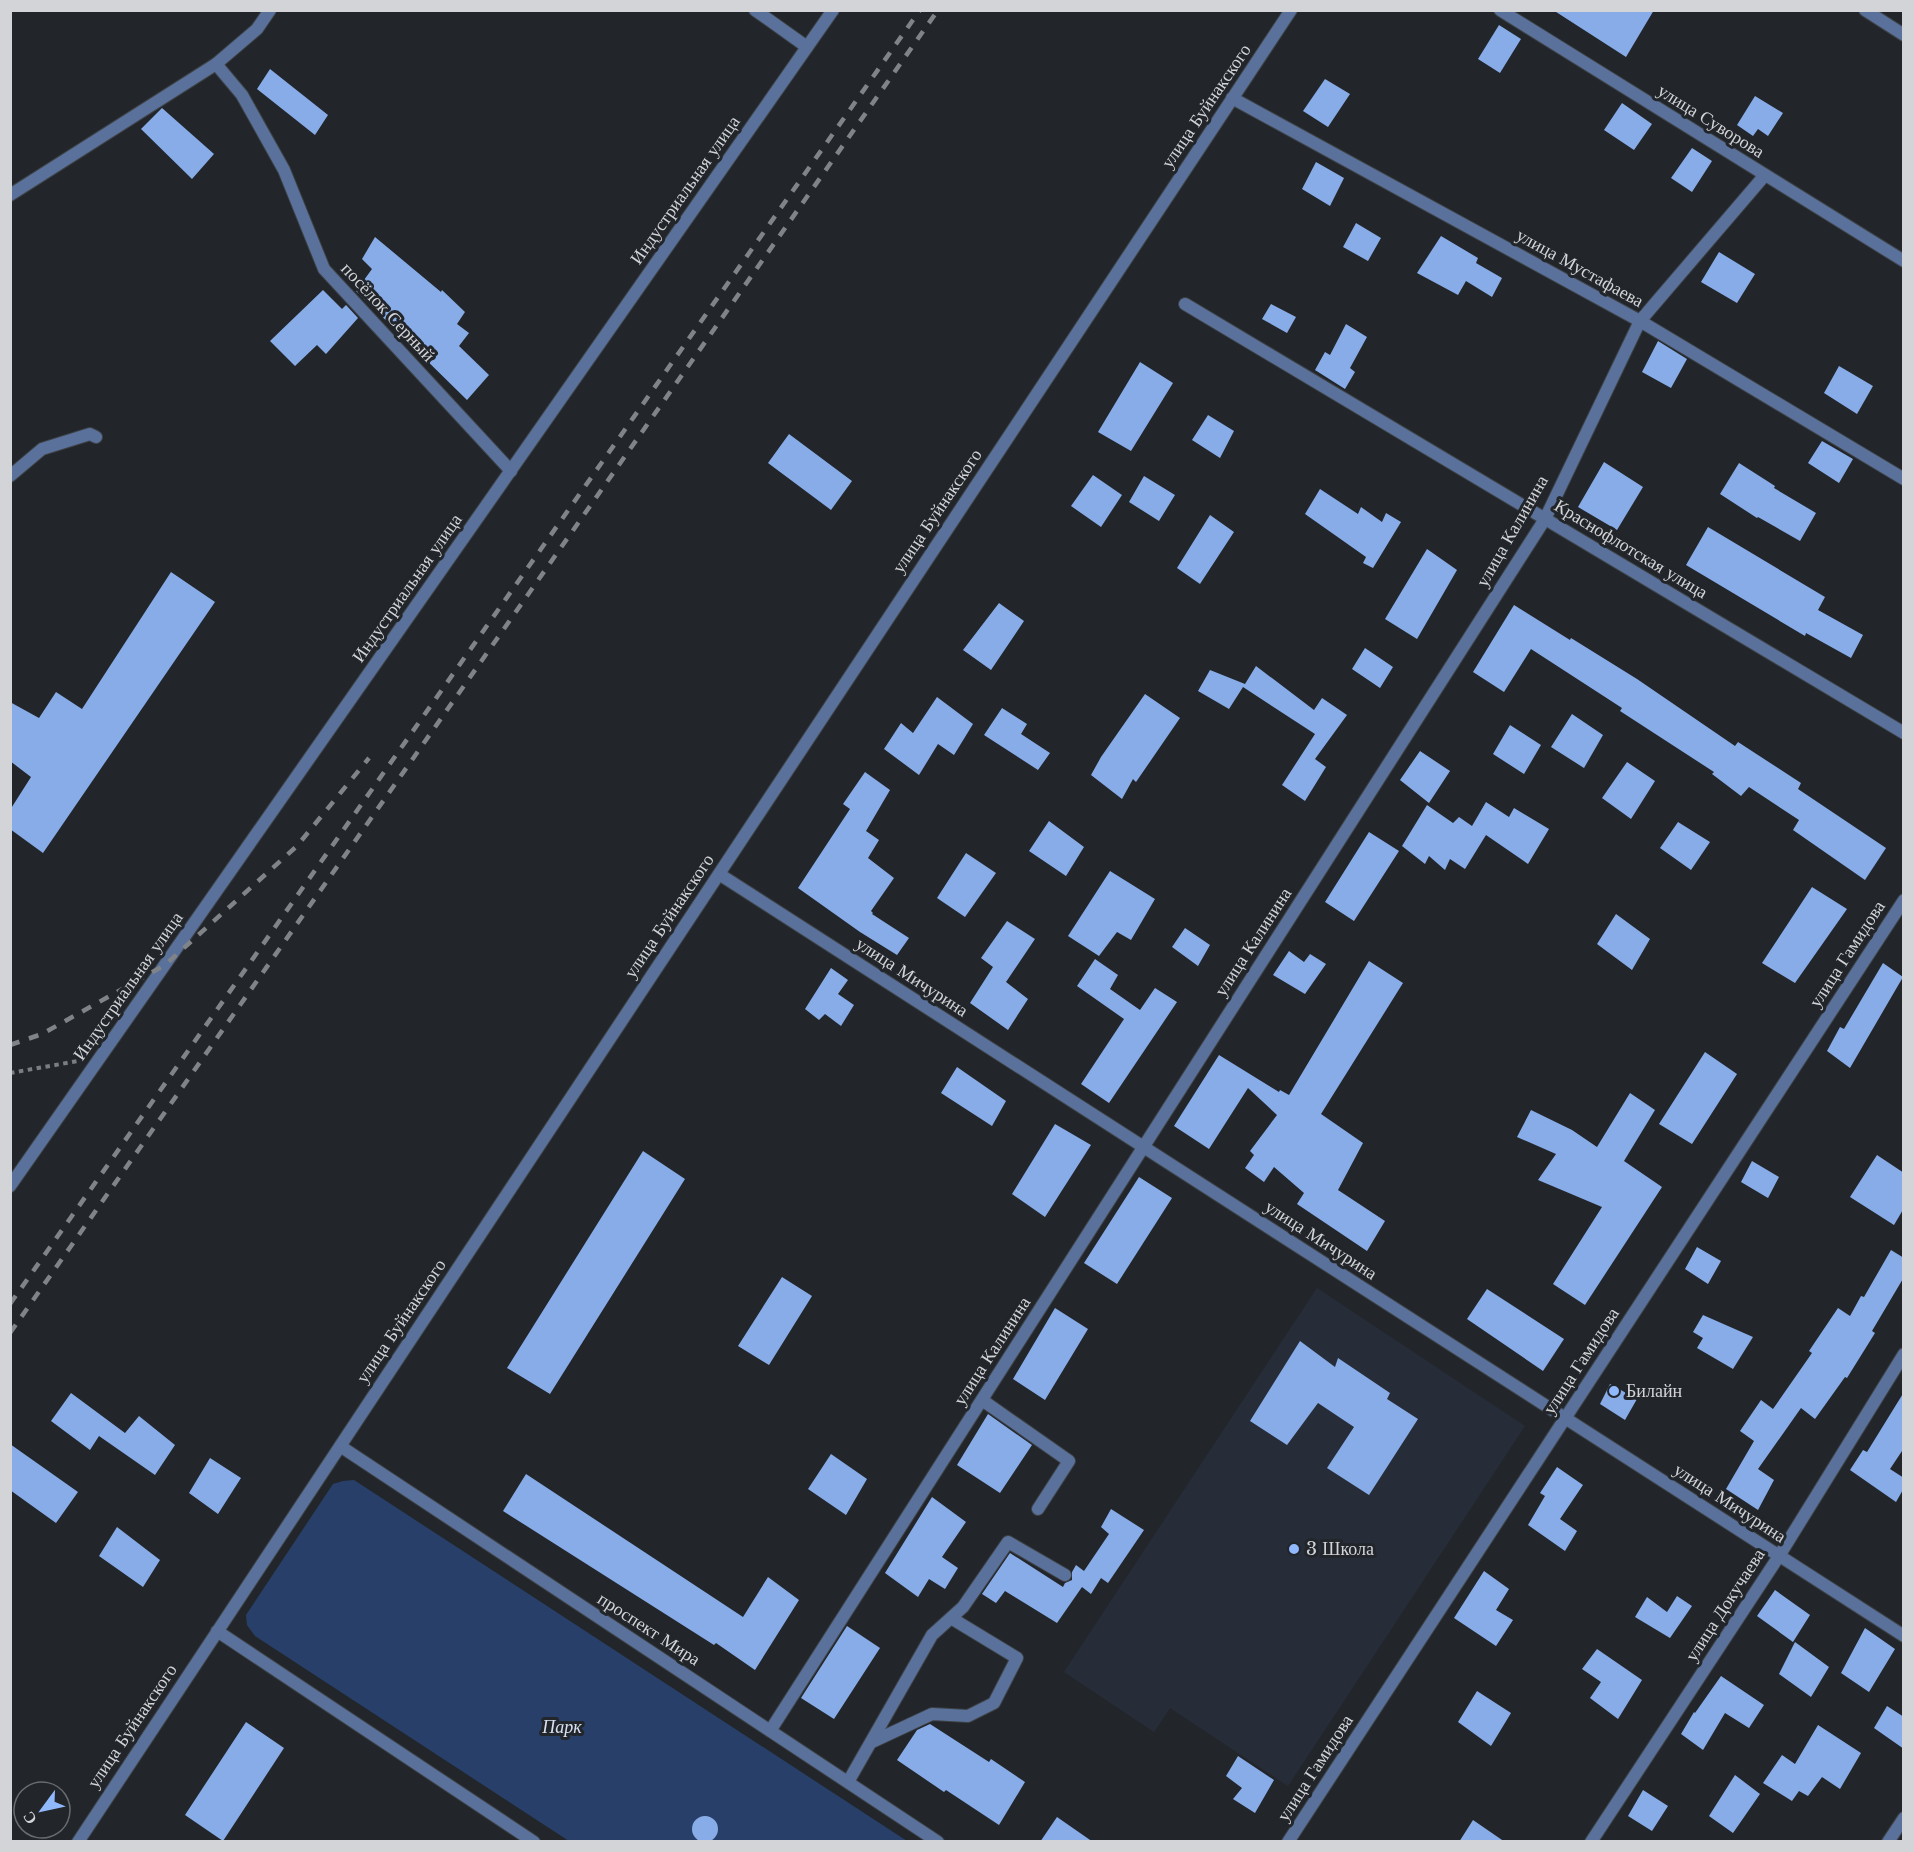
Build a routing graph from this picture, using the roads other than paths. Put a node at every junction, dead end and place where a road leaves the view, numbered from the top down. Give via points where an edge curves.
1 (270, 10) edge
2 (755, 10) edge
3 (833, 10) edge
4 (1291, 10) edge
5 (1500, 10) edge
6 (1865, 10) edge
7 (1904, 35) edge
8 (807, 46) junction
9 (216, 64) junction
10 (1232, 98) junction
11 (1765, 175) junction
12 (10, 195) edge
13 (1904, 261) edge
14 (1185, 304) dead end
15 (1640, 321) junction
16 (96, 437) dead end
17 (511, 471) junction
18 (10, 477) edge
19 (1904, 479) edge
20 (1545, 519) junction
21 (1904, 733) edge
22 (719, 874) junction
23 (1904, 900) edge
24 (1144, 1147) junction
25 (10, 1186) edge
26 (1904, 1354) edge
27 (982, 1400) junction
28 (1565, 1418) junction
29 (340, 1446) junction
30 (1038, 1509) dead end
31 (1779, 1556) junction
32 (1065, 1575) dead end
33 (951, 1618) junction
34 (217, 1631) junction
35 (1904, 1636) edge
36 (770, 1731) junction
37 (872, 1742) junction
38 (848, 1782) junction
39 (1904, 1818) edge
40 (78, 1842) edge
41 (534, 1842) edge
42 (938, 1842) edge
43 (1288, 1842) edge
44 (1591, 1842) edge
45 (1888, 1842) edge

1 - 9 street via 257,29
2 - 8 street
3 - 8 street, Индустриальная улица
4 - 10 street, улица Буйнакского
5 - 11 street, улица Суворова
6 - 7 street
8 - 17 street, Индустриальная улица
9 - 12 street
9 - 17 street, посёлок Серный via 242,95 284,170 324,269
10 - 15 street, улица Мустафаева
10 - 22 street, улица Буйнакского
11 - 13 street, улица Суворова
11 - 15 street, улица Калинина
14 - 20 street, Краснофлотская улица
15 - 19 street, улица Мустафаева
15 - 20 street, улица Калинина
16 - 18 street via 90,434 42,449
17 - 25 street, Индустриальная улица
20 - 21 street, Краснофлотская улица
20 - 24 street, улица Калинина
22 - 24 street, улица Мичурина
22 - 29 street, улица Буйнакского
23 - 28 street, улица Гамидова
24 - 27 street, улица Калинина
24 - 28 street, улица Мичурина
26 - 31 street, улица Докучаева
27 - 30 street via 1069,1461
27 - 36 street, улица Калинина
28 - 31 street, улица Мичурина
28 - 43 street, улица Гамидова
29 - 34 street, улица Буйнакского
29 - 36 street, проспект Мира
31 - 35 street, улица Мичурина
31 - 44 street, улица Докучаева
32 - 33 street via 1008,1542
33 - 37 street via 933,1635
33 - 37 street via 1017,1658 994,1703 968,1716 932,1714
34 - 40 street, улица Буйнакского
34 - 41 street
36 - 38 street, проспект Мира
37 - 38 street
38 - 42 street, проспект Мира
39 - 45 street

